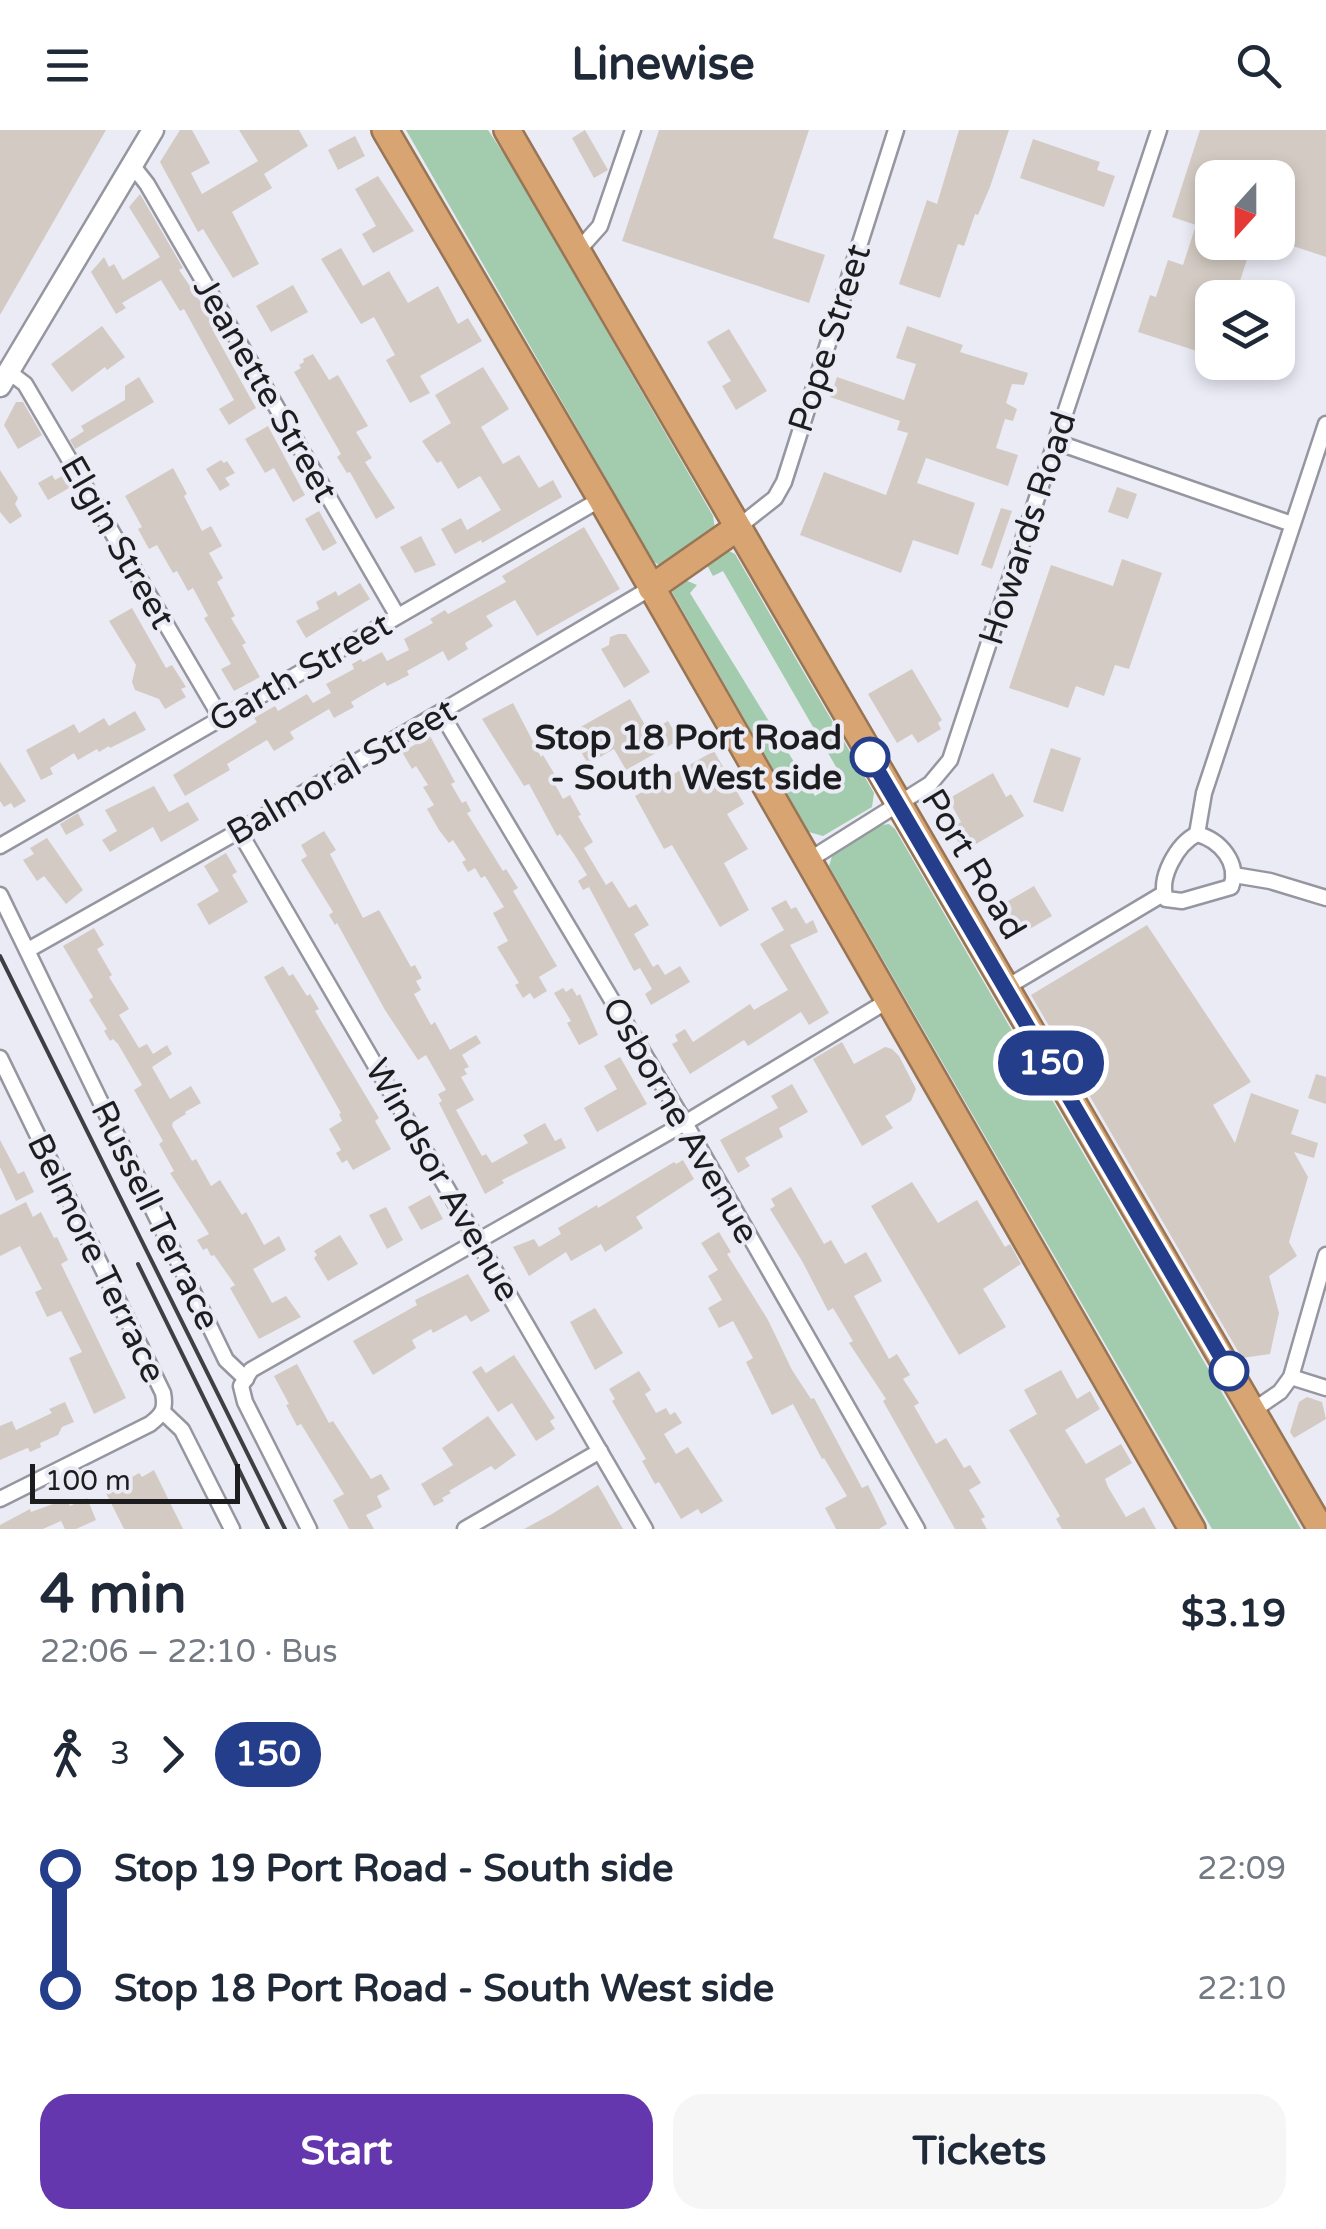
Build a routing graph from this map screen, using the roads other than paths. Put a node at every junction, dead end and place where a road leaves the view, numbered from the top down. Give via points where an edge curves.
1 (154, 130) edge
2 (386, 130) edge
3 (506, 130) edge
4 (633, 130) edge
5 (896, 130) edge
6 (1159, 130) edge
7 (132, 165) junction
8 (576, 253) junction
9 (4, 379) edge
10 (1326, 424) edge
11 (1056, 442) junction
12 (601, 499) junction
13 (1292, 524) junction
14 (737, 528) junction
15 (651, 588) junction
16 (397, 615) junction
17 (442, 713) junction
18 (221, 718) junction
19 (898, 806) junction
20 (239, 831) junction
21 (1197, 834) junction
22 (0, 846) edge
23 (809, 860) junction
24 (1234, 875) junction
25 (1164, 894) junction
26 (0, 896) edge
27 (1326, 898) edge
28 (28, 950) junction
29 (1007, 986) junction
30 (889, 1000) junction
31 (0, 1058) edge
32 (685, 1123) junction
33 (478, 1240) junction
34 (1326, 1255) edge
35 (1291, 1377) junction
36 (246, 1379) junction
37 (1326, 1388) edge
38 (164, 1408) junction
39 (1252, 1411) junction
40 (600, 1451) junction
41 (0, 1498) edge
42 (232, 1529) edge
43 (309, 1529) edge
44 (465, 1529) edge
45 (645, 1529) edge
46 (917, 1529) edge
47 (1192, 1529) edge
48 (1321, 1529) edge

1 - 7 main road
2 - 12 highway
3 - 8 highway, Port Road
4 - 8 street via 600,226
5 - 14 street, Pope Street via 784,482 775,498
6 - 11 street, Howards Road
7 - 9 main road
7 - 16 street, Jeanette Street
8 - 14 highway, Port Road
9 - 18 street, Elgin Street via 25,384
10 - 13 street
11 - 13 street
11 - 19 street, Howards Road via 950,760
12 - 15 highway
12 - 16 street, Garth Street
13 - 21 street via 1204,793
14 - 15 highway
14 - 19 highway, Port Road
15 - 17 street, Balmoral Street
15 - 23 highway
16 - 18 street, Garth Street
17 - 20 street, Balmoral Street
17 - 32 street, Osborne Avenue
18 - 22 street, Garth Street
19 - 23 street, Howards Road
19 - 29 highway, Port Road
20 - 28 street, Balmoral Street
20 - 33 street, Windsor Avenue
21 - 24 street via 1216,842
21 - 25 street via 1167,870
23 - 30 highway
24 - 25 street via 1221,892 1172,901
24 - 27 street
25 - 29 street
26 - 28 street, Russell Terrace
28 - 36 street, Russell Terrace via 226,1360
29 - 39 highway, Port Road
30 - 32 street
30 - 47 highway
31 - 38 street, Belmore Terrace via 163,1393
32 - 33 street
32 - 46 street, Osborne Avenue
33 - 36 street via 251,1370
33 - 40 street, Windsor Avenue
34 - 35 street
35 - 37 street
35 - 39 street
36 - 43 street, Russell Terrace via 245,1402
38 - 41 street via 150,1424
38 - 42 street, Belmore Terrace
39 - 48 highway, Port Road
40 - 44 street
40 - 45 street, Windsor Avenue

